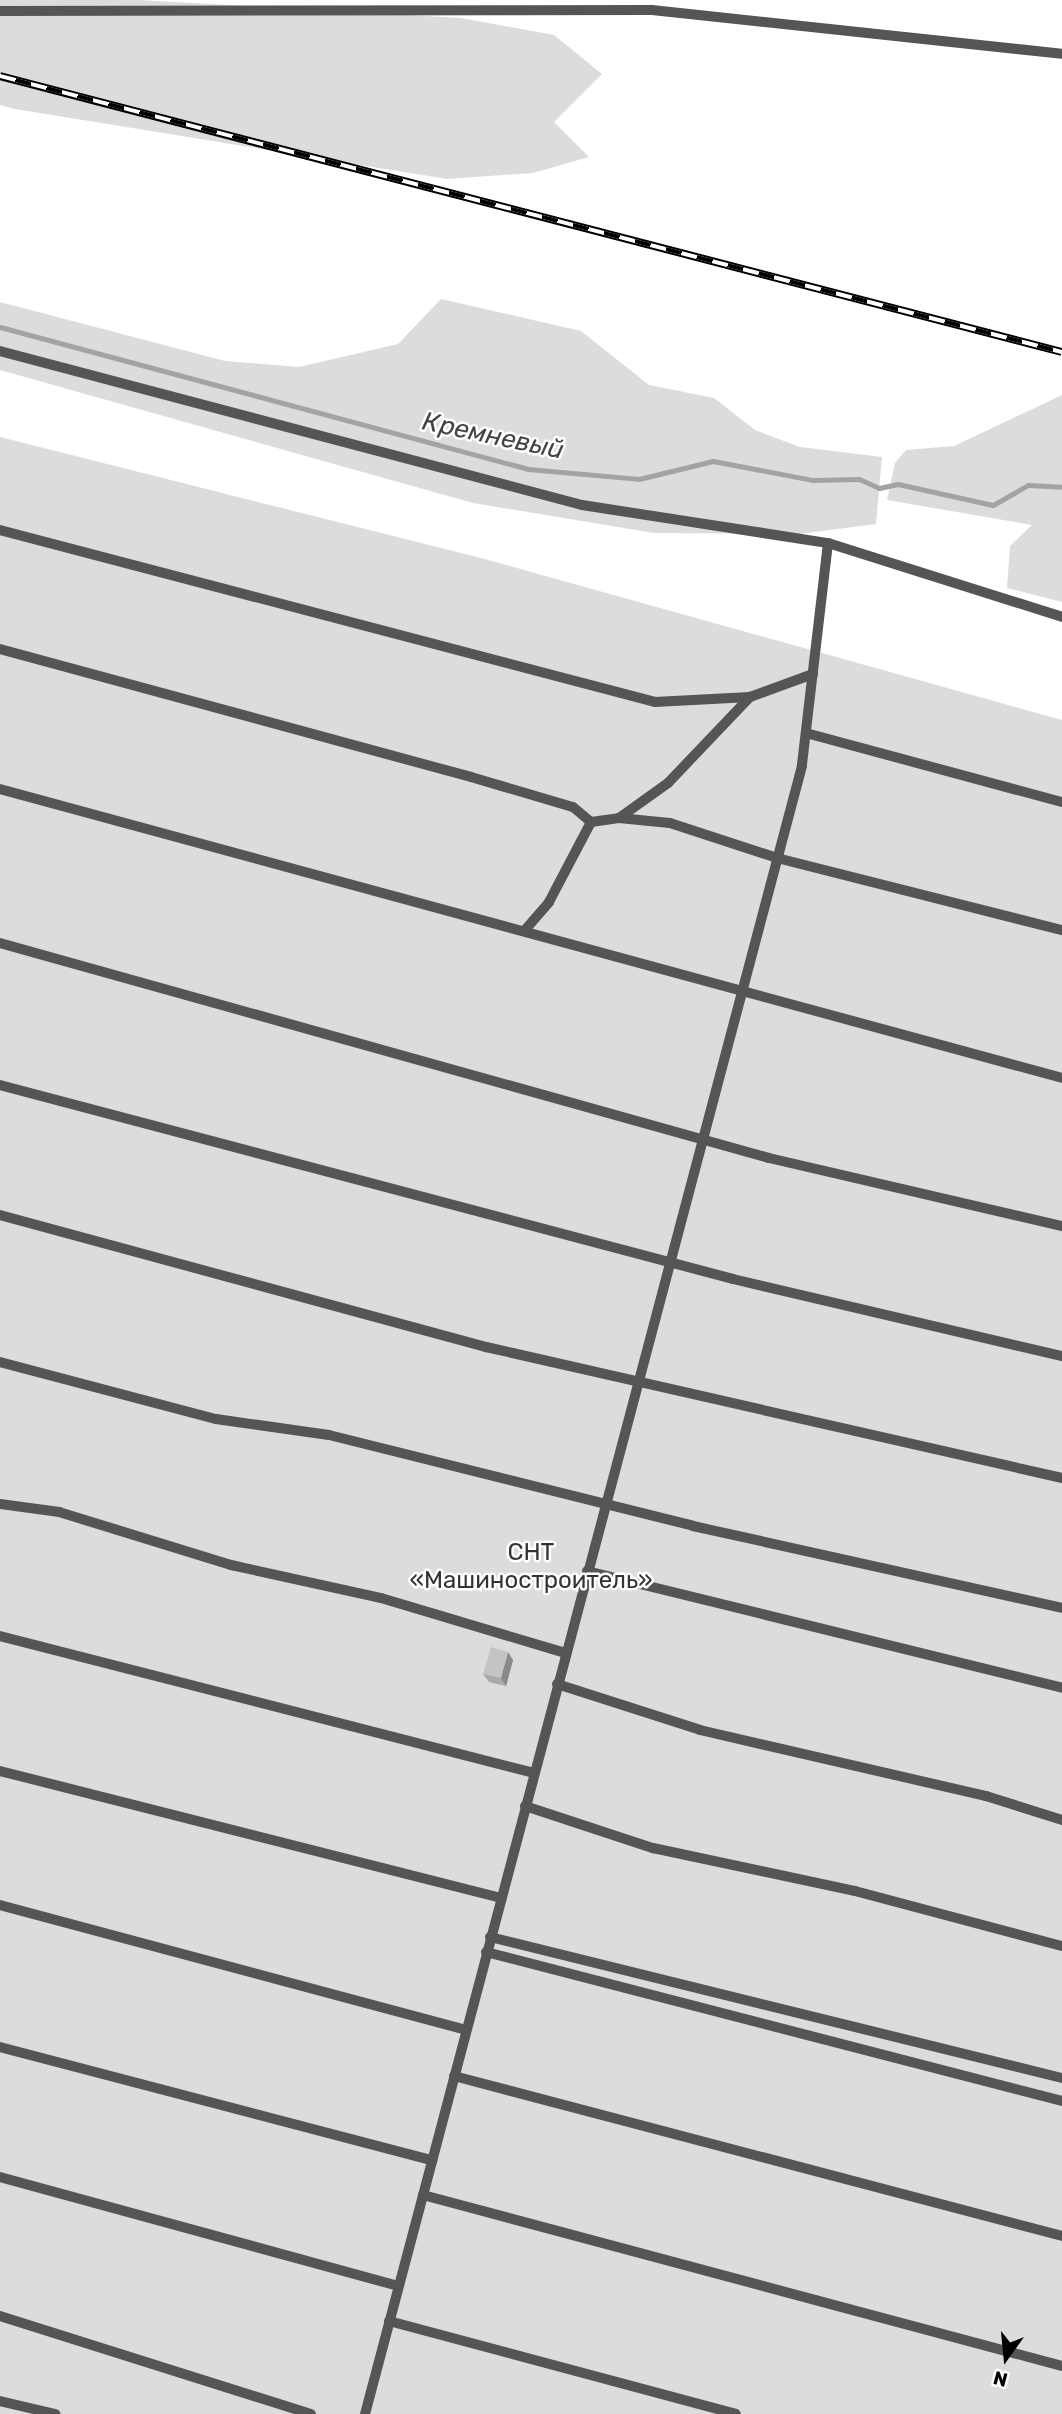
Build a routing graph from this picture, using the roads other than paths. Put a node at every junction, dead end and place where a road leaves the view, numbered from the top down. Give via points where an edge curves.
1 (0, 11) edge
2 (1062, 54) edge
3 (0, 351) edge
4 (0, 530) edge
5 (828, 543) junction
6 (1062, 617) edge
7 (0, 649) edge
8 (813, 674) junction
9 (750, 697) junction
10 (806, 733) junction
11 (0, 789) edge
12 (1062, 802) edge
13 (619, 818) junction
14 (591, 822) junction
15 (777, 858) junction
16 (525, 930) junction
17 (1062, 930) edge
18 (0, 943) edge
19 (742, 990) junction
20 (1062, 1078) edge
21 (0, 1085) edge
22 (700, 1140) junction
23 (0, 1215) edge
24 (1062, 1226) edge
25 (667, 1260) junction
26 (1062, 1356) edge
27 (0, 1362) edge
28 (636, 1378) junction
29 (1062, 1478) edge
30 (0, 1504) edge
31 (604, 1504) junction
32 (587, 1571) junction
33 (1062, 1608) edge
34 (0, 1636) edge
35 (565, 1653) junction
36 (557, 1684) junction
37 (1062, 1688) edge
38 (0, 1771) edge
39 (534, 1773) junction
40 (525, 1806) junction
41 (1062, 1820) edge
42 (501, 1898) junction
43 (0, 1905) edge
44 (490, 1937) junction
45 (1062, 1946) edge
46 (486, 1952) junction
47 (466, 2029) junction
48 (0, 2047) edge
49 (454, 2076) junction
50 (1062, 2078) edge
51 (1062, 2101) edge
52 (432, 2160) junction
53 (0, 2177) edge
54 (423, 2195) junction
55 (1062, 2236) edge
56 (398, 2286) junction
57 (0, 2316) edge
58 (389, 2321) junction
59 (1062, 2366) edge
60 (0, 2401) edge
61 (55, 2414) edge
62 (310, 2414) edge
63 (365, 2414) edge
64 (736, 2414) edge

1 - 2 lane via 652,10
3 - 5 lane via 582,505
4 - 9 lane via 655,702
5 - 6 lane
5 - 8 lane
7 - 14 lane via 471,777 573,807
8 - 9 lane
8 - 10 lane
9 - 13 lane via 695,759
10 - 12 lane
10 - 15 lane
11 - 16 lane
13 - 14 lane
13 - 15 lane via 670,822
14 - 16 lane via 549,902
15 - 17 lane
15 - 19 lane
16 - 19 lane
18 - 22 lane
19 - 20 lane
19 - 22 lane
21 - 25 lane
22 - 24 lane
22 - 25 lane
23 - 28 lane via 380,1320
25 - 26 lane
25 - 28 lane
27 - 31 lane via 216,1419 329,1435
28 - 29 lane via 697,1398
28 - 31 lane
30 - 35 lane via 59,1512 231,1565 381,1598
31 - 32 lane
31 - 33 lane
32 - 35 lane
32 - 37 lane
34 - 39 lane
35 - 36 lane
36 - 39 lane
36 - 41 lane via 700,1730 986,1796
38 - 42 lane
39 - 40 lane
40 - 42 lane
40 - 45 lane via 653,1848 855,1891
42 - 44 lane
43 - 47 lane
44 - 46 lane
44 - 50 lane
46 - 47 lane
46 - 51 lane
47 - 49 lane
48 - 52 lane
49 - 52 lane
49 - 55 lane
52 - 54 lane
53 - 56 lane
54 - 56 lane
54 - 59 lane
56 - 58 lane
57 - 62 lane
58 - 63 lane
58 - 64 lane
60 - 61 lane

